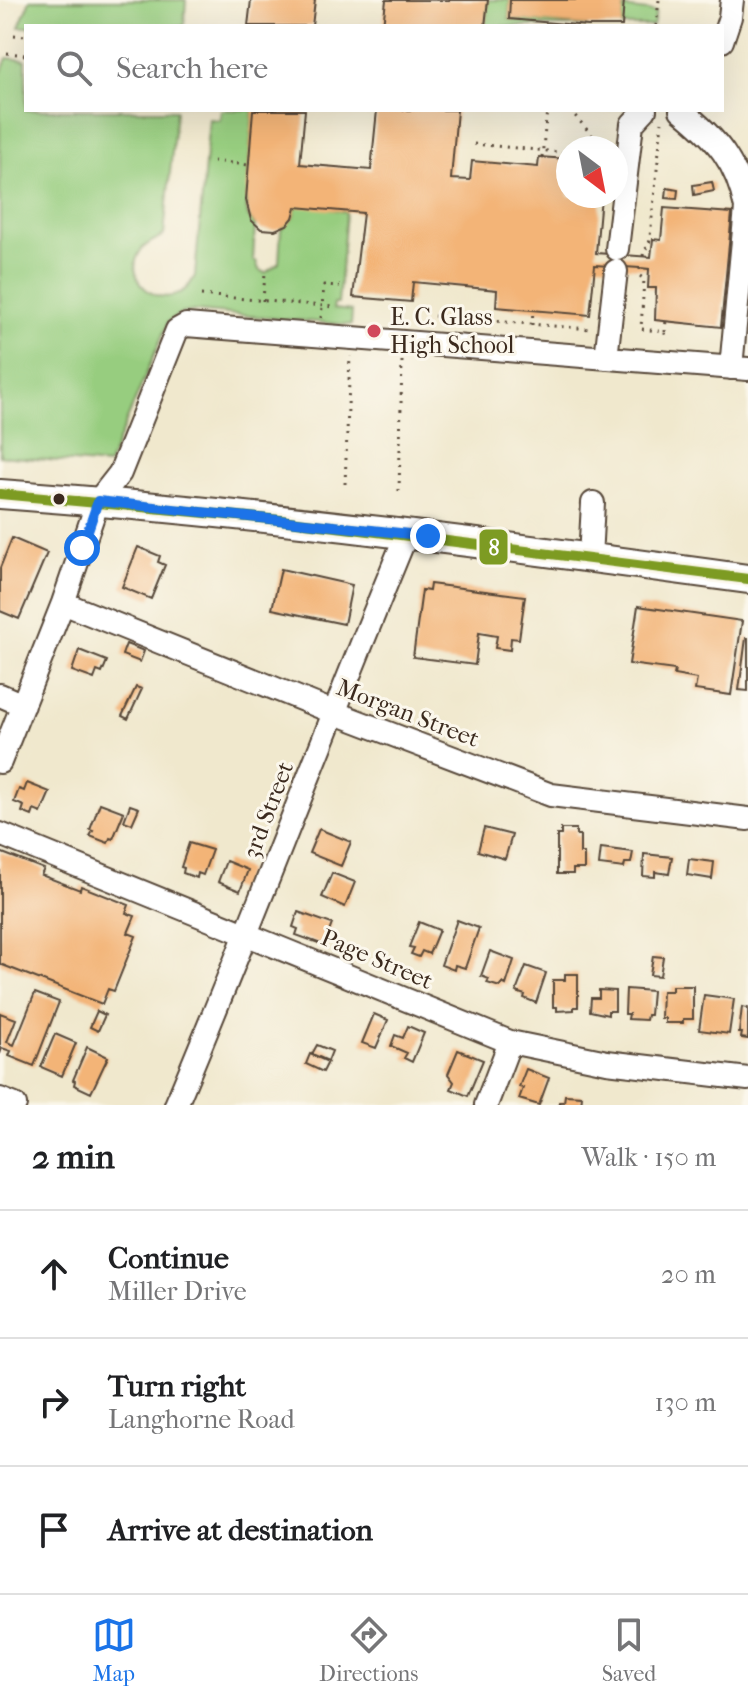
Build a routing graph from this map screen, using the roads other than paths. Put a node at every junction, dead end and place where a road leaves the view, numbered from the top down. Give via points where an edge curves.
1 (732, 0) edge
2 (724, 35) edge
3 (638, 112) edge
4 (683, 112) edge
5 (606, 358) junction
6 (739, 368) edge
7 (0, 494) edge
8 (98, 501) junction
9 (593, 503) dead end
10 (407, 533) junction
11 (590, 558) junction
12 (748, 579) edge
13 (63, 603) junction
14 (0, 695) edge
15 (23, 705) junction
16 (333, 712) junction
17 (0, 762) edge
18 (748, 819) edge
19 (0, 834) edge
20 (248, 934) junction
21 (510, 1042) junction
22 (748, 1079) edge
23 (0, 1099) edge
24 (15, 1105) edge
25 (176, 1105) edge
26 (486, 1105) edge

1 - 2 street
3 - 5 street via 632,124
4 - 6 street via 713,136 742,187 746,208
5 - 6 street
5 - 8 street via 186,325 177,330 120,473
7 - 8 main road
8 - 10 main road
8 - 13 street
9 - 11 street
10 - 11 main road
10 - 16 street, 3rd Street
11 - 12 main road
13 - 15 street
13 - 16 street, Morgan Street
14 - 15 street
15 - 17 street
16 - 18 street, Morgan Street via 551,795
16 - 20 street, 3rd Street
19 - 20 street, Page Street
20 - 21 street, Page Street
20 - 25 street, 3rd Street
21 - 22 street, Page Street via 607,1062
21 - 26 street
23 - 24 street

